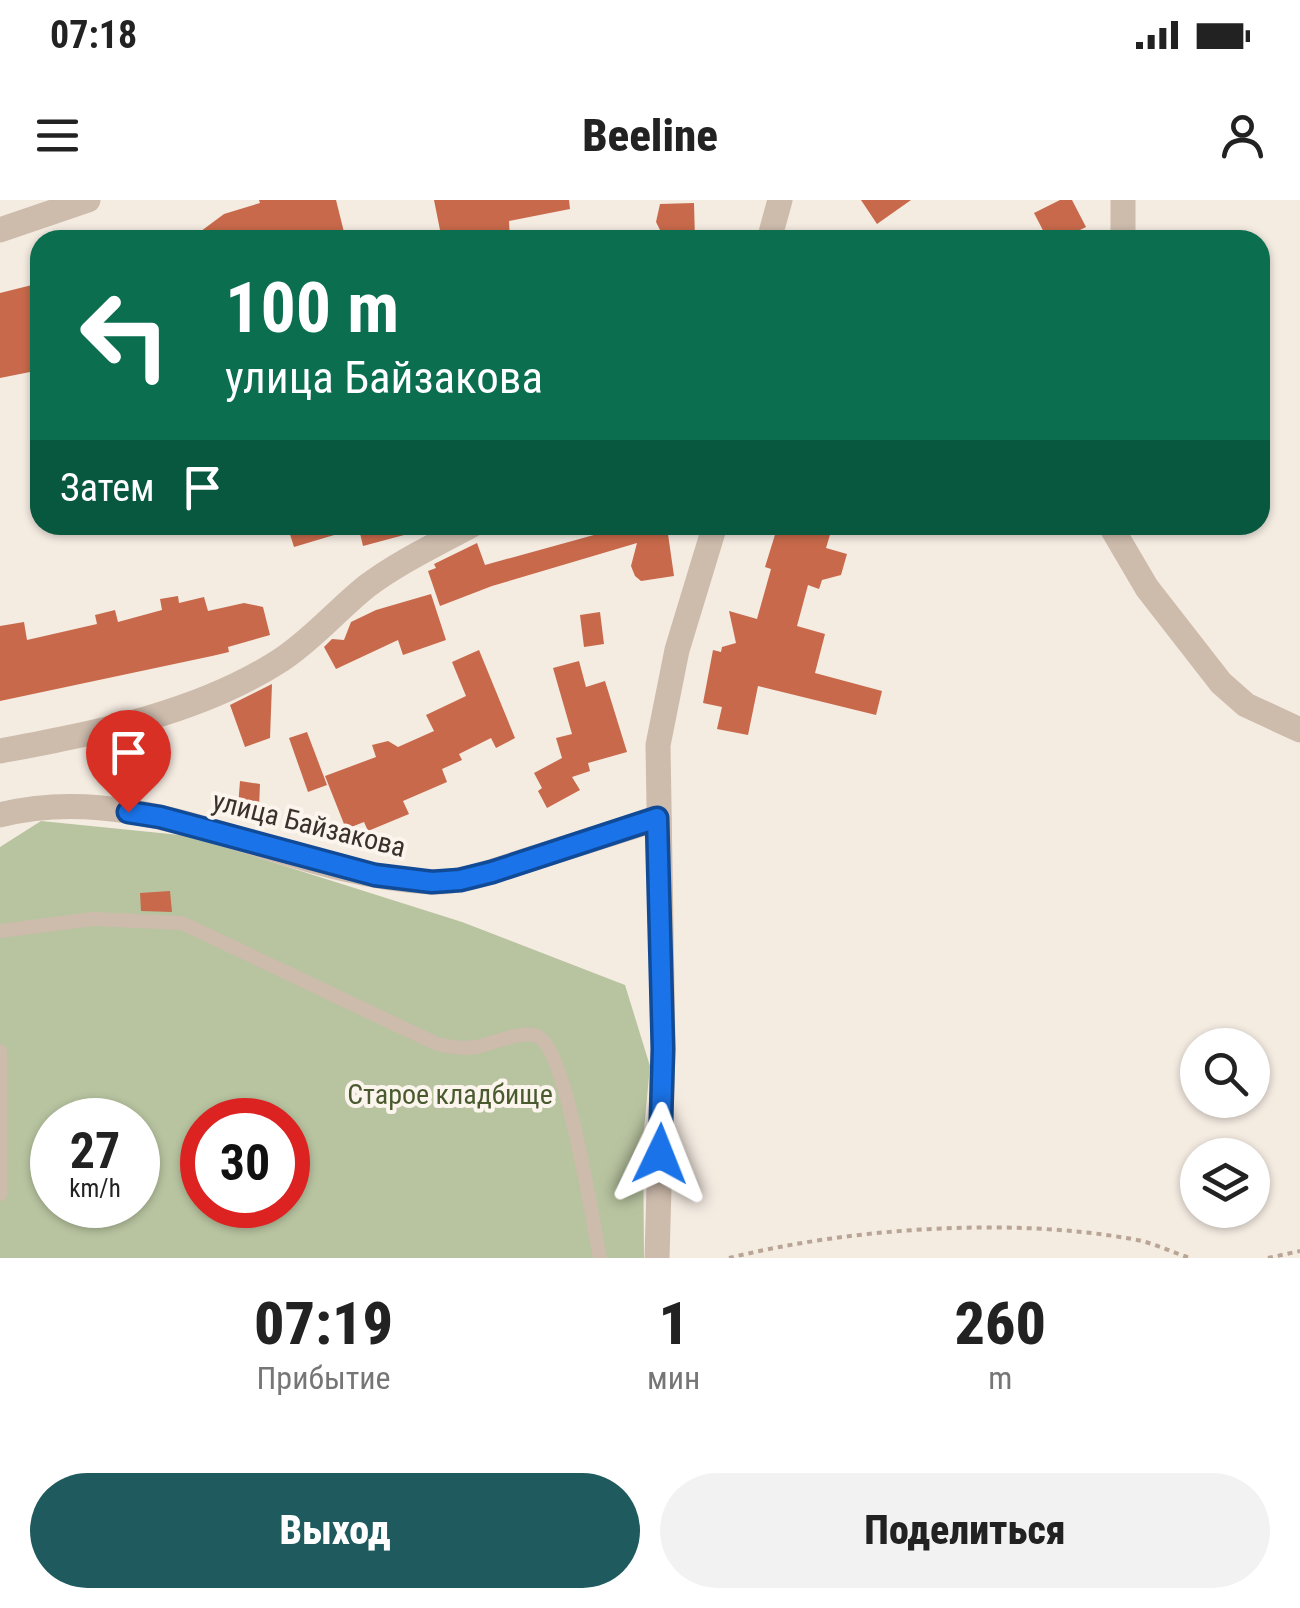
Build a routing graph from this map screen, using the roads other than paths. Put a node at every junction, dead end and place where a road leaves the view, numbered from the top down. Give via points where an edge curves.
1 (88, 200) edge
2 (780, 200) edge
3 (1123, 200) edge
4 (0, 230) edge
5 (772, 230) edge
6 (1123, 230) edge
7 (454, 535) edge
8 (711, 535) edge
9 (1116, 535) edge
10 (1300, 730) edge
11 (0, 751) edge
12 (0, 814) edge
13 (657, 818) junction
14 (0, 931) edge
15 (0, 1051) edge
16 (0, 1194) edge
17 (600, 1258) edge
18 (656, 1258) edge

1 - 4 street
2 - 5 street
3 - 6 street
7 - 11 street via 364,588 306,642 249,678 126,724
8 - 13 street via 658,744
9 - 10 street via 1147,588 1222,683 1246,705
12 - 13 street, улица Байзакова via 46,805 95,806 375,875 432,882 492,872
13 - 18 street via 663,1049
14 - 17 lane via 78,920 182,923 438,1044 472,1048 536,1036 556,1062
15 - 16 lane

